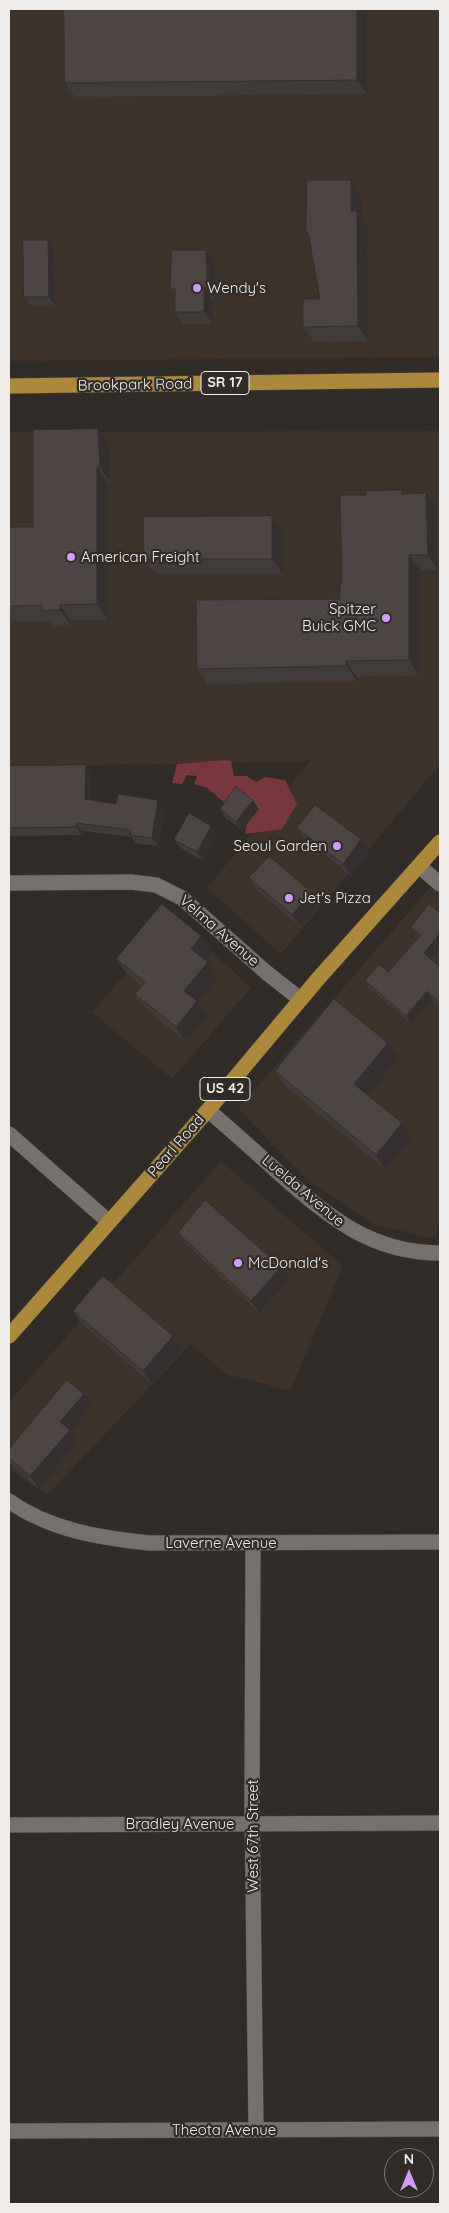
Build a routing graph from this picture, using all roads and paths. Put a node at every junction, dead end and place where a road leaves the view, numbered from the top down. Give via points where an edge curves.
1 (440, 380) edge
2 (9, 386) edge
3 (440, 842) edge
4 (419, 866) junction
5 (9, 883) edge
6 (440, 884) edge
7 (300, 999) junction
8 (208, 1110) junction
9 (9, 1134) edge
10 (109, 1222) junction
11 (440, 1253) edge
12 (9, 1336) edge
13 (9, 1501) edge
14 (440, 1542) edge
15 (252, 1544) junction
16 (440, 1823) edge
17 (252, 1824) junction
18 (9, 1825) edge
19 (256, 2129) junction
20 (440, 2129) edge
21 (9, 2131) edge

1 - 2 main road, Brookpark Road / SR 17
3 - 4 main road, Pearl Road / US 42
4 - 6 street
4 - 7 main road, Pearl Road / US 42
5 - 7 street, Velma Avenue via 131,882 156,885 182,898
7 - 8 main road, Pearl Road / US 42
8 - 10 main road, Pearl Road / US 42
8 - 11 street, Luelda Avenue via 344,1226 391,1246 413,1252
9 - 10 street
10 - 12 main road, Pearl Road / US 42
13 - 15 street, Laverne Avenue via 62,1528 120,1540
14 - 15 street, Laverne Avenue
15 - 17 street, West 67th Street
16 - 17 street, Bradley Avenue
17 - 18 street, Bradley Avenue
17 - 19 street, West 67th Street
19 - 20 street, Theota Avenue
19 - 21 street, Theota Avenue

